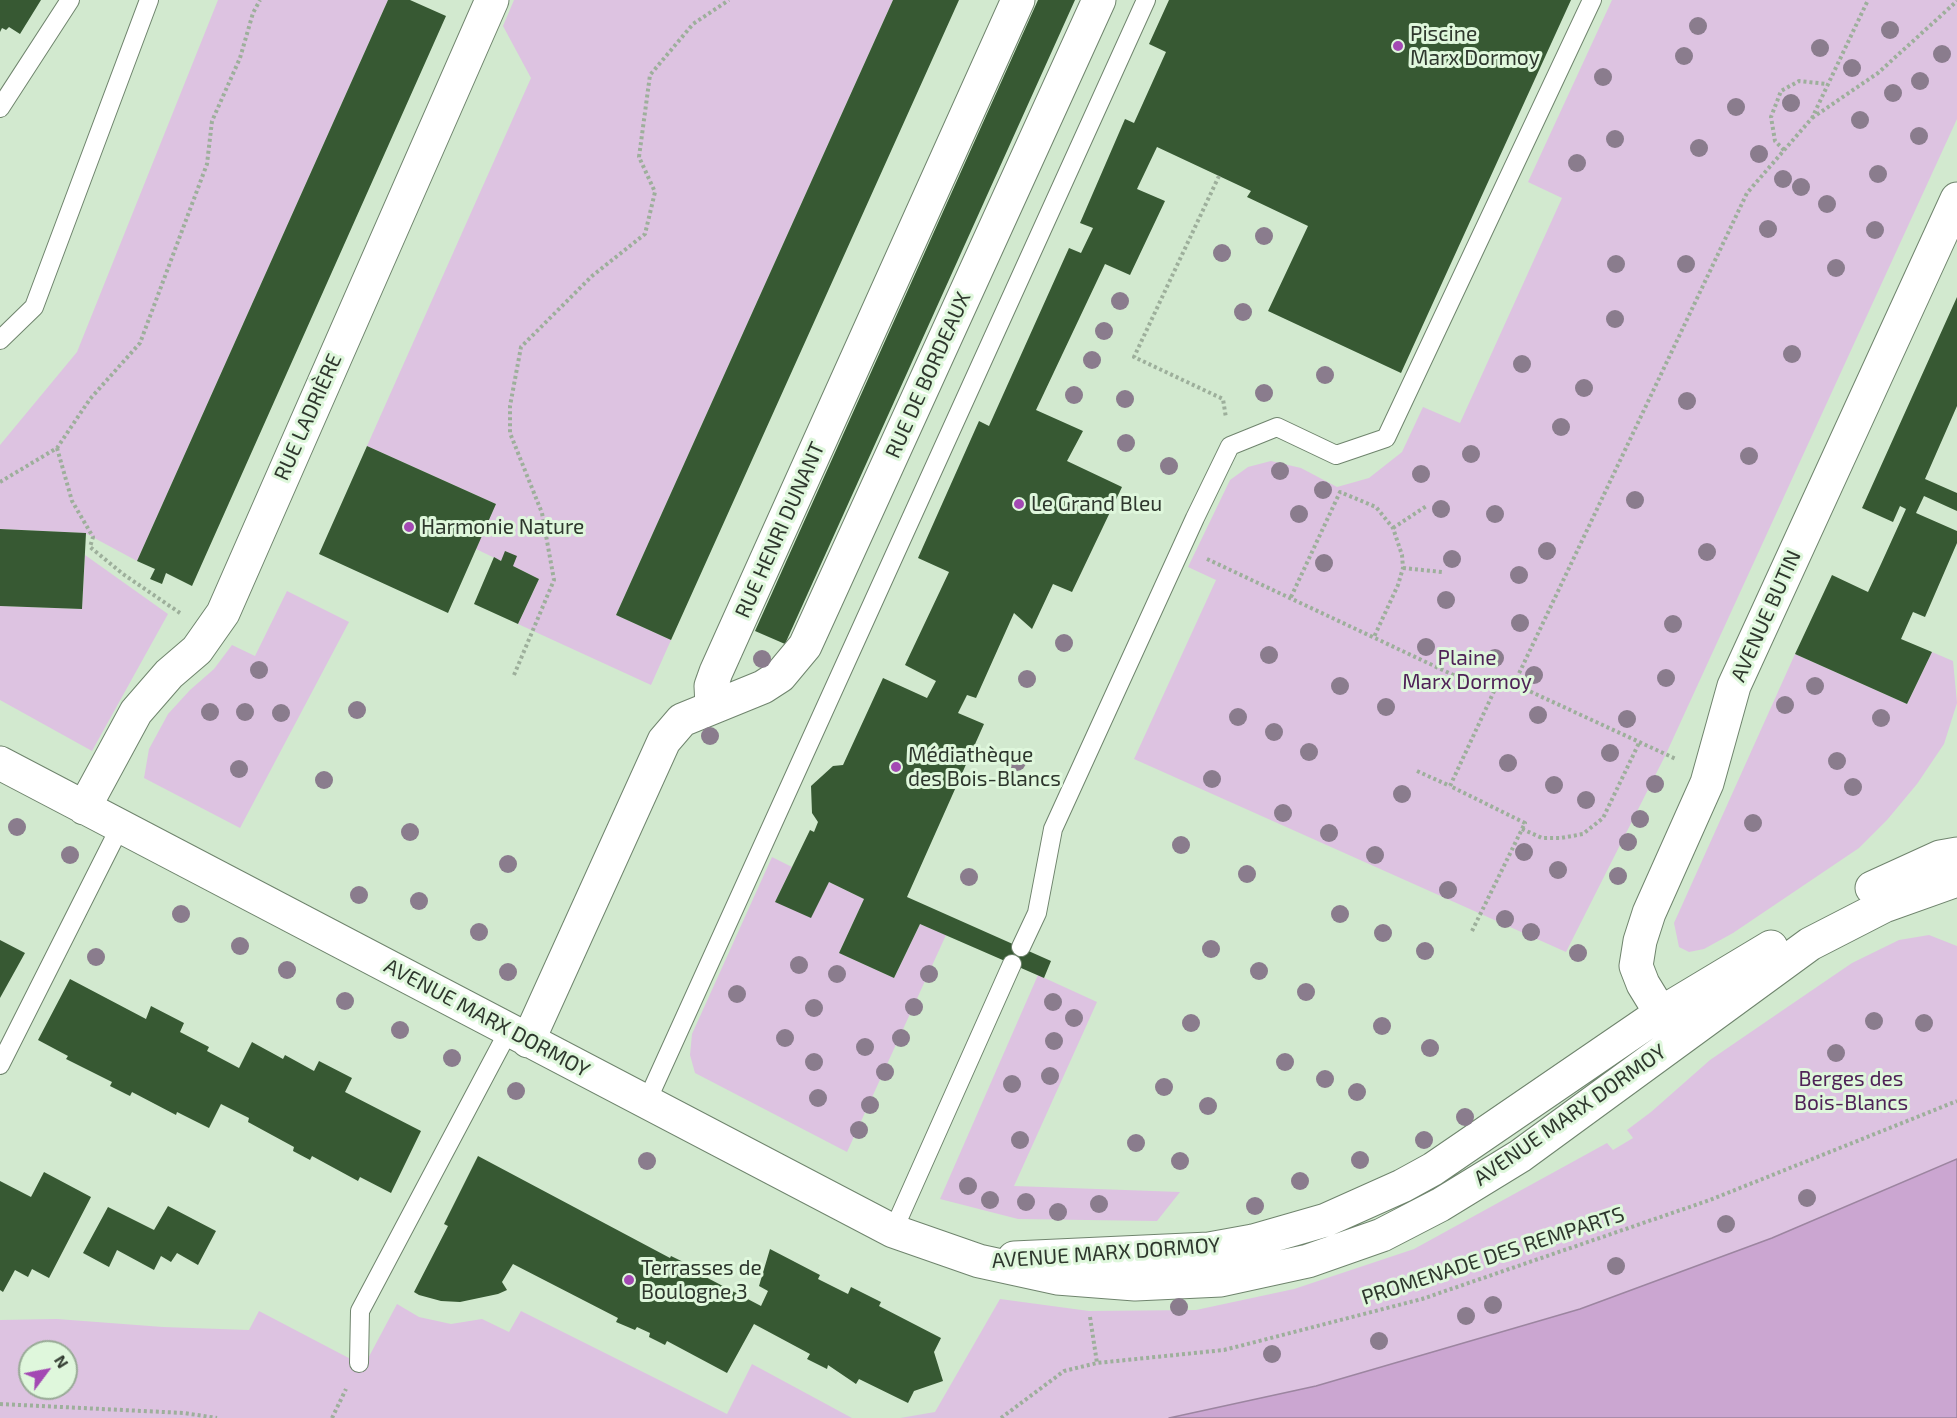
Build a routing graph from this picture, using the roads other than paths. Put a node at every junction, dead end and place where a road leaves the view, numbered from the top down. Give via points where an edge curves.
1 (70, 0) edge
2 (149, 0) edge
3 (492, 0) edge
4 (1018, 0) edge
5 (1099, 0) edge
6 (1146, 0) edge
7 (1592, 0) edge
8 (0, 108) edge
9 (1957, 199) edge
10 (0, 340) edge
11 (712, 705) junction
12 (0, 763) edge
13 (84, 808) junction
14 (120, 827) junction
15 (1957, 854) edge
16 (1957, 880) edge
17 (1021, 947) dead end
18 (1012, 964) dead end
19 (1669, 1027) junction
20 (518, 1035) junction
21 (0, 1065) edge
22 (647, 1101) junction
23 (893, 1231) junction
24 (358, 1363) dead end

1 - 8 lane
2 - 10 lane via 34,307
3 - 13 street, RUE LADRIÈRE via 223,613 197,650 136,712
4 - 11 street, RUE HENRI DUNANT via 716,672 711,686
5 - 11 street, RUE DE BORDEAUX via 805,646 780,676 763,687
6 - 22 lane
7 - 17 lane via 1386,438 1336,455 1277,427 1230,446 1053,829 1037,913
9 - 19 street, AVENUE BUTIN via 1734,686 1709,774 1649,913 1636,966
11 - 20 street via 682,720 664,741
12 - 13 street, AVENUE MARX DORMOY
13 - 14 street, AVENUE MARX DORMOY
14 - 20 street, AVENUE MARX DORMOY
14 - 21 lane
15 - 19 street, AVENUE MARX DORMOY via 1940,857 1871,888
16 - 19 street, AVENUE MARX DORMOY via 1884,906 1810,944
18 - 23 lane
19 - 23 street, AVENUE MARX DORMOY via 1580,1114 1520,1156 1430,1210 1353,1247 1261,1272 1175,1284 1057,1278 979,1261
20 - 22 street, AVENUE MARX DORMOY
20 - 24 lane via 360,1311
22 - 23 street, AVENUE MARX DORMOY

